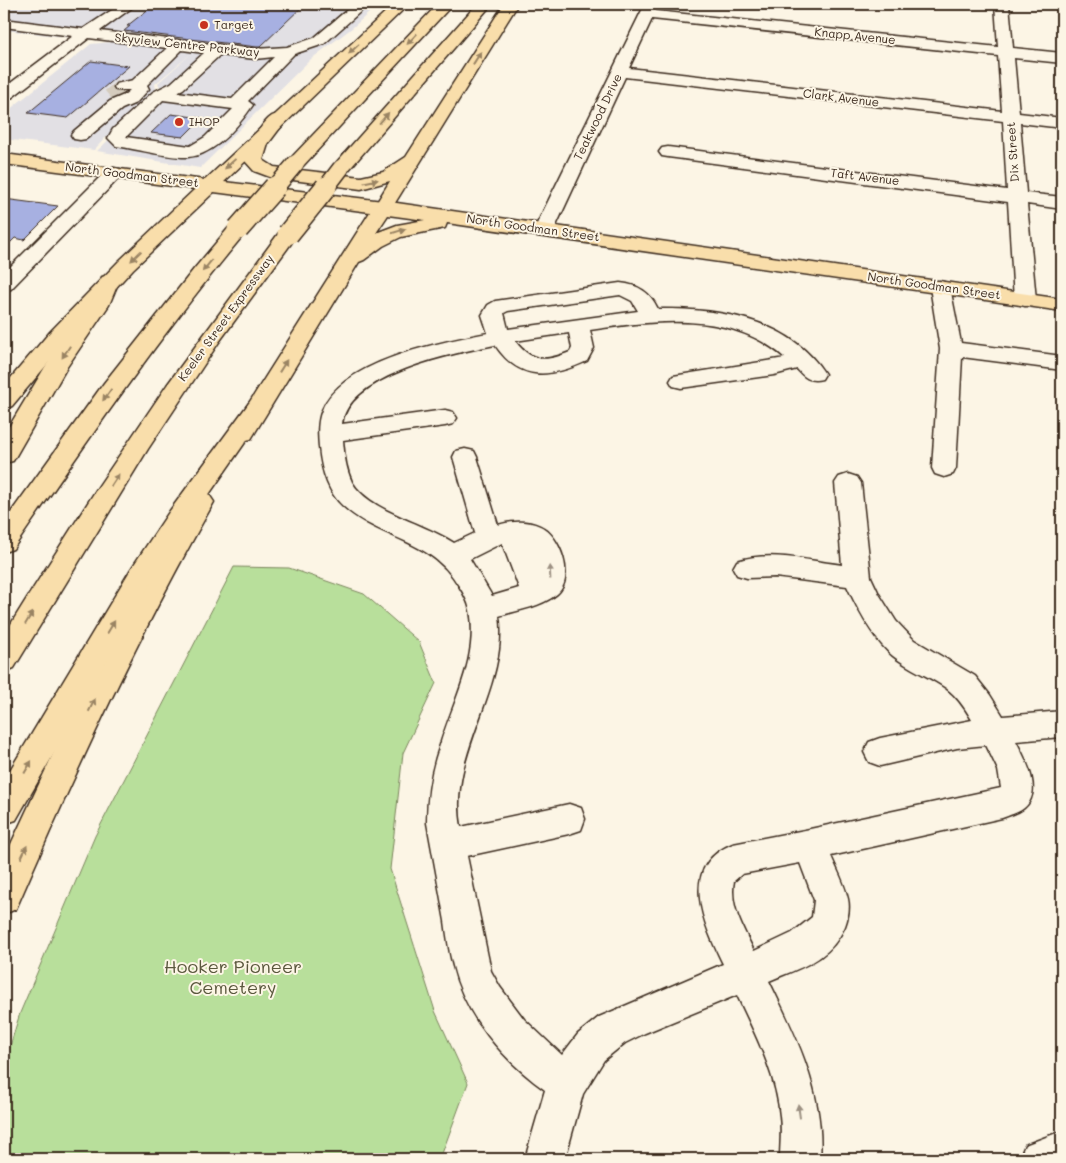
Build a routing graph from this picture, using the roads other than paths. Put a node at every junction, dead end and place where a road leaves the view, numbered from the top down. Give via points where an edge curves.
1 (130, 4) edge
2 (362, 4) edge
3 (402, 4) edge
4 (446, 4) edge
5 (485, 4) edge
6 (511, 4) edge
7 (1002, 4) edge
8 (650, 9) edge
9 (4, 23) edge
10 (86, 34) junction
11 (178, 46) junction
12 (216, 50) junction
13 (289, 51) junction
14 (1006, 52) junction
15 (1062, 58) edge
16 (620, 72) junction
17 (159, 95) junction
18 (4, 96) edge
19 (236, 104) junction
20 (1011, 118) junction
21 (278, 120) junction
22 (1062, 123) edge
23 (80, 135) dead end
24 (668, 152) dead end
25 (416, 156) junction
26 (4, 159) edge
27 (114, 173) junction
28 (208, 185) junction
29 (1017, 197) junction
30 (1062, 203) edge
31 (382, 208) junction
32 (487, 222) junction
33 (162, 230) junction
34 (544, 230) junction
35 (345, 267) junction
36 (110, 281) junction
37 (4, 285) edge
38 (940, 287) junction
39 (1025, 300) junction
40 (1062, 305) edge
41 (650, 315) junction
42 (578, 325) junction
43 (502, 336) junction
44 (950, 350) junction
45 (1062, 363) edge
46 (681, 382) dead end
47 (4, 401) edge
48 (257, 408) junction
49 (445, 418) dead end
50 (330, 434) junction
51 (4, 455) edge
52 (465, 457) dead end
53 (944, 468) dead end
54 (848, 483) dead end
55 (500, 534) junction
56 (4, 542) edge
57 (454, 556) junction
58 (747, 568) dead end
59 (857, 577) junction
60 (484, 609) junction
61 (4, 660) edge
62 (1062, 724) edge
63 (994, 730) junction
64 (880, 752) dead end
65 (4, 809) edge
66 (569, 819) dead end
67 (448, 845) junction
68 (810, 845) junction
69 (4, 897) edge
70 (746, 973) junction
71 (568, 1082) junction
72 (1062, 1151) edge
73 (546, 1159) edge
74 (800, 1159) edge
75 (1039, 1159) edge

1 - 10 street
2 - 13 street, Skyview Centre Parkway via 319,41
3 -> 21 main road
4 -> 56 main road, bridge via 296,163 201,273 112,388
61 -> 5 main road, Keeler Street Expressway, bridge via 80,534 220,324 341,168
25 -> 6 main road
7 - 14 street, Dix Street
8 - 14 street, Knapp Avenue
8 - 16 street, Teakwood Drive
9 - 10 street, Skyview Centre Parkway
10 - 11 street, Skyview Centre Parkway
10 - 18 street
11 - 12 street, Skyview Centre Parkway
11 - 23 street via 121,93
12 - 13 street, Skyview Centre Parkway via 255,54
12 - 17 street via 177,86
13 - 19 street
14 - 15 street, Knapp Avenue
14 - 20 street, Dix Street
16 - 20 street, Clark Avenue
16 - 34 street, Teakwood Drive
17 - 19 street
17 - 19 street via 119,133 118,140 195,152 206,146 245,105
20 - 22 street, Clark Avenue
20 - 29 street, Dix Street
21 -> 25 main road via 254,156 257,165 270,172 367,182 394,174
21 -> 28 main road
24 - 29 street, Taft Avenue
25 - 31 main road
26 - 27 main road, North Goodman Street
27 - 28 main road, North Goodman Street
27 - 33 main road via 152,186 171,198 172,213
27 - 37 street
28 - 31 main road, North Goodman Street
28 - 33 main road
29 - 30 street, Taft Avenue
29 - 39 street, Dix Street
31 - 32 main road, North Goodman Street
31 - 35 main road
32 - 34 main road, North Goodman Street
35 -> 32 main road via 370,245 395,232 433,224
33 -> 36 main road
34 - 38 main road, North Goodman Street
48 -> 35 main road
36 - 47 main road
36 -> 51 main road
38 - 39 main road, North Goodman Street
38 - 44 street
39 - 40 main road, North Goodman Street
41 - 42 street
41 - 43 street via 640,294 620,289 502,305 493,318
41 - 46 street via 705,318 738,324 776,340 808,368 774,368
42 - 43 street
42 - 43 street via 582,348 579,356 536,366 516,359
43 - 50 street via 437,352 367,377 349,389 336,405
44 - 45 street
44 - 53 street
65 -> 48 main road via 151,562
69 -> 48 main road via 126,637
49 - 50 street
50 - 57 street via 336,473 351,498 373,514 435,543
52 - 55 street
54 - 59 street
55 - 57 street via 473,544
60 -> 55 street via 534,594 545,589 551,580 552,570 541,539 523,531
57 - 60 street
58 - 59 street via 774,567
59 - 63 street via 863,592 898,644 966,686
60 - 67 street via 486,645 482,668 452,755 445,789 443,812
62 - 63 street
63 - 64 street
63 - 68 street via 1018,778 1018,792 1009,800
66 - 67 street
67 - 71 street via 470,967 479,989 512,1033
68 - 70 street via 830,900 827,927 808,945
68 - 70 street via 733,860 717,876 716,899
70 - 71 street via 612,1030 591,1047
74 -> 70 street via 800,1117 795,1092
71 - 73 street
72 - 75 street

